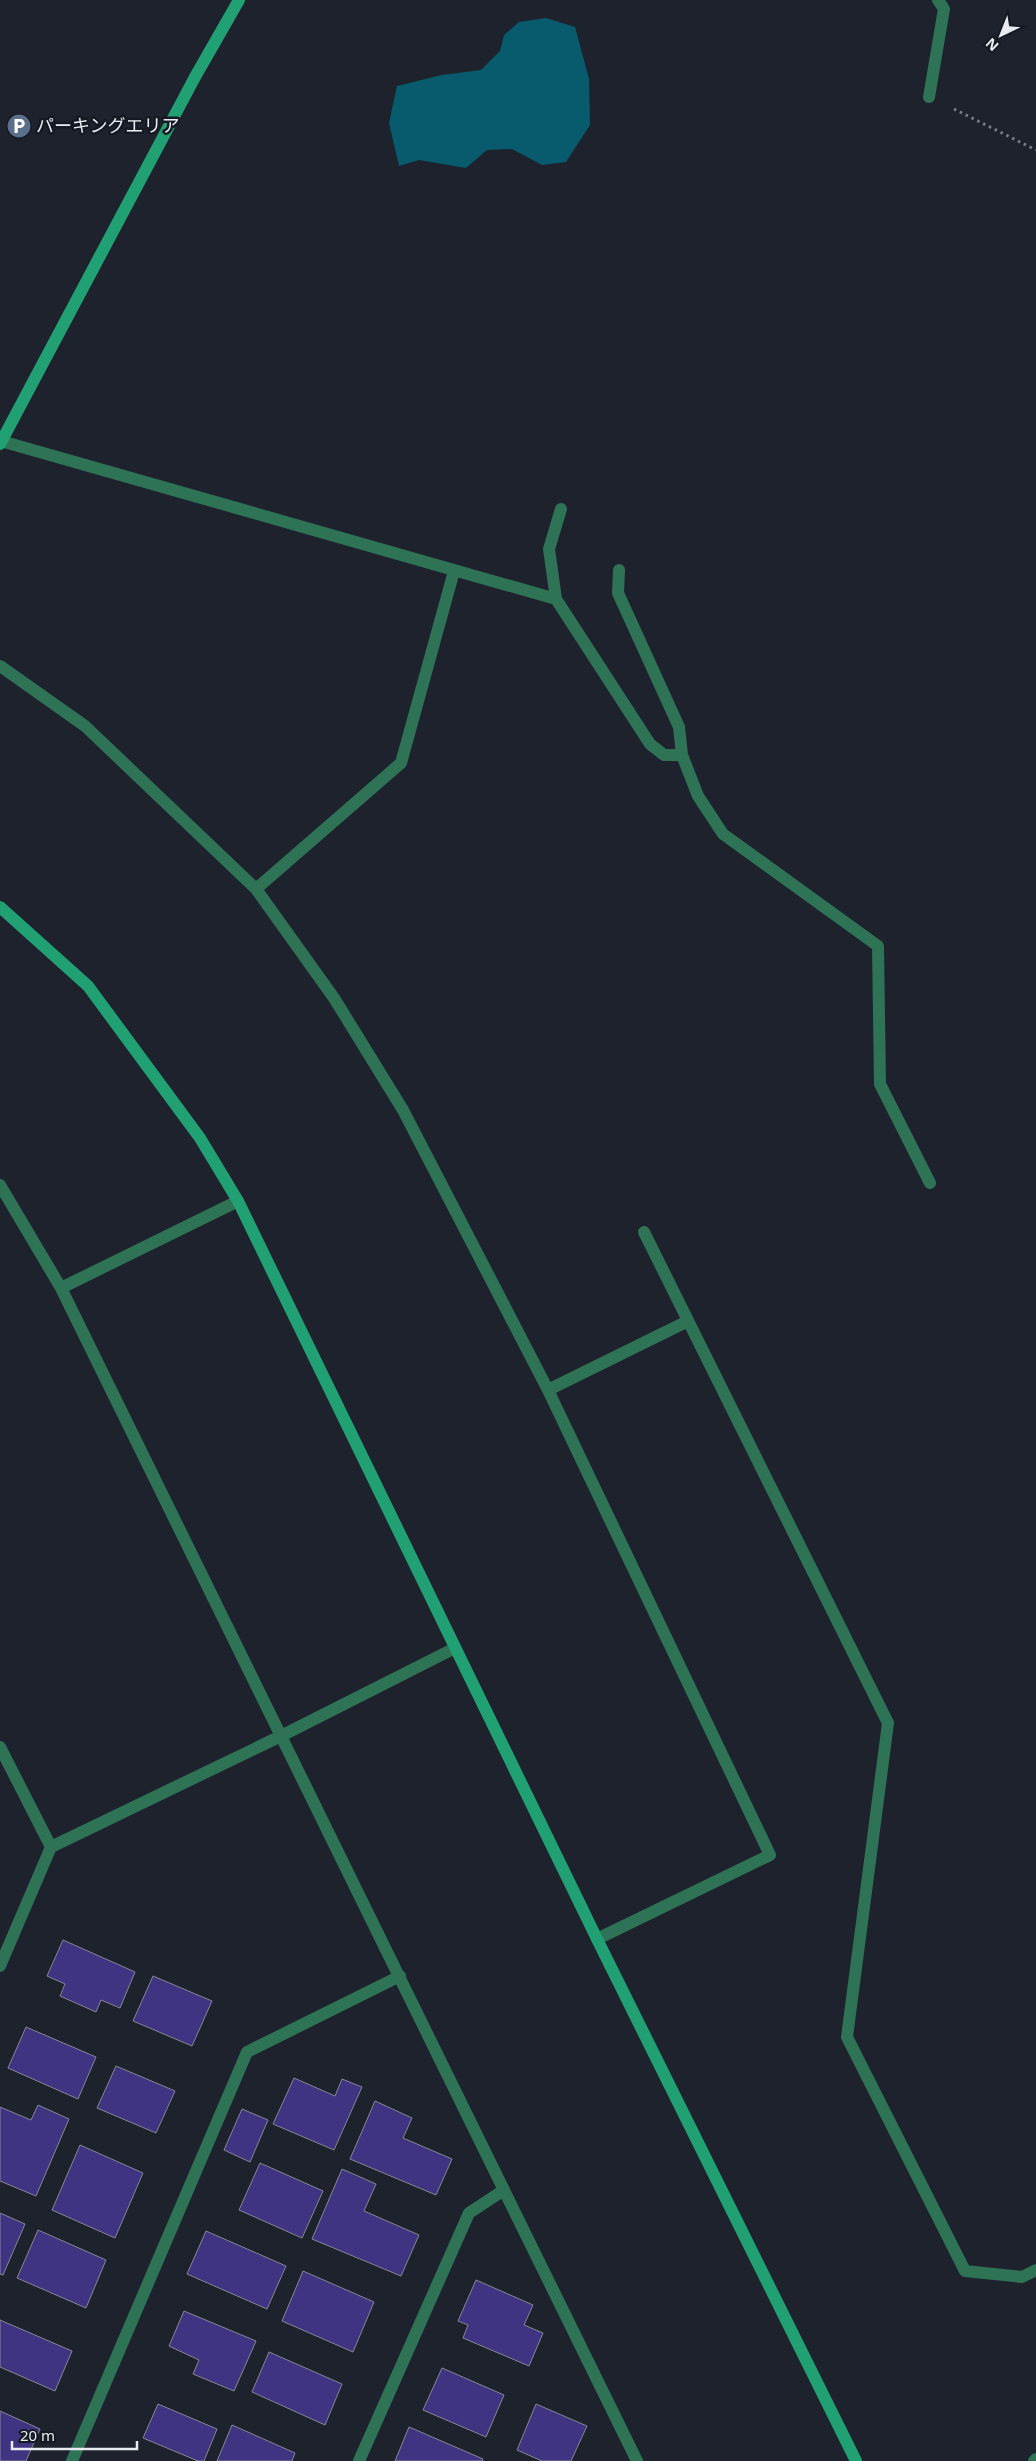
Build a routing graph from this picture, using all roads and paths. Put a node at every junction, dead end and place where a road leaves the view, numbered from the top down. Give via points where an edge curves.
1 (240, 0) edge
2 (938, 0) edge
3 (929, 97) joint
4 (1036, 150) edge
5 (1, 442) edge
6 (560, 509) dead end
7 (454, 570) junction
8 (619, 570) dead end
9 (556, 599) junction
10 (0, 666) edge
11 (682, 755) junction
12 (256, 889) junction
13 (0, 907) edge
14 (930, 1183) dead end
15 (0, 1185) edge
16 (238, 1201) junction
17 (644, 1232) dead end
18 (61, 1288) junction
19 (688, 1320) junction
20 (548, 1390) junction
21 (455, 1648) junction
22 (282, 1736) junction
23 (0, 1747) edge
24 (51, 1847) junction
25 (597, 1939) junction
26 (0, 1966) edge
27 (400, 1976) junction
28 (504, 2190) junction
29 (1036, 2270) edge
30 (72, 2461) edge
31 (359, 2461) edge
32 (637, 2461) edge
33 (856, 2461) edge

1 - 5 street via 195,77
2 - 3 street via 944,9
3 - 4 path
5 - 7 street
6 - 9 street via 549,549
7 - 9 street
7 - 12 street via 400,763
8 - 11 street via 618,593 679,727
9 - 11 street via 650,744 664,755
10 - 12 street via 85,726
11 - 14 street via 698,796 724,834 878,946 880,1084
12 - 20 street via 334,998 402,1110
13 - 16 street via 88,986 200,1138
15 - 18 street
16 - 18 street
16 - 21 street
17 - 19 street
18 - 22 street
19 - 20 street
19 - 29 street via 888,1723 847,2037 965,2271 1022,2277
20 - 25 street via 770,1855
21 - 22 street
21 - 25 street
22 - 24 street
22 - 27 street
23 - 24 street
24 - 26 street
25 - 33 street
27 - 28 street
27 - 30 street via 248,2052
28 - 31 street via 469,2213
28 - 32 street

